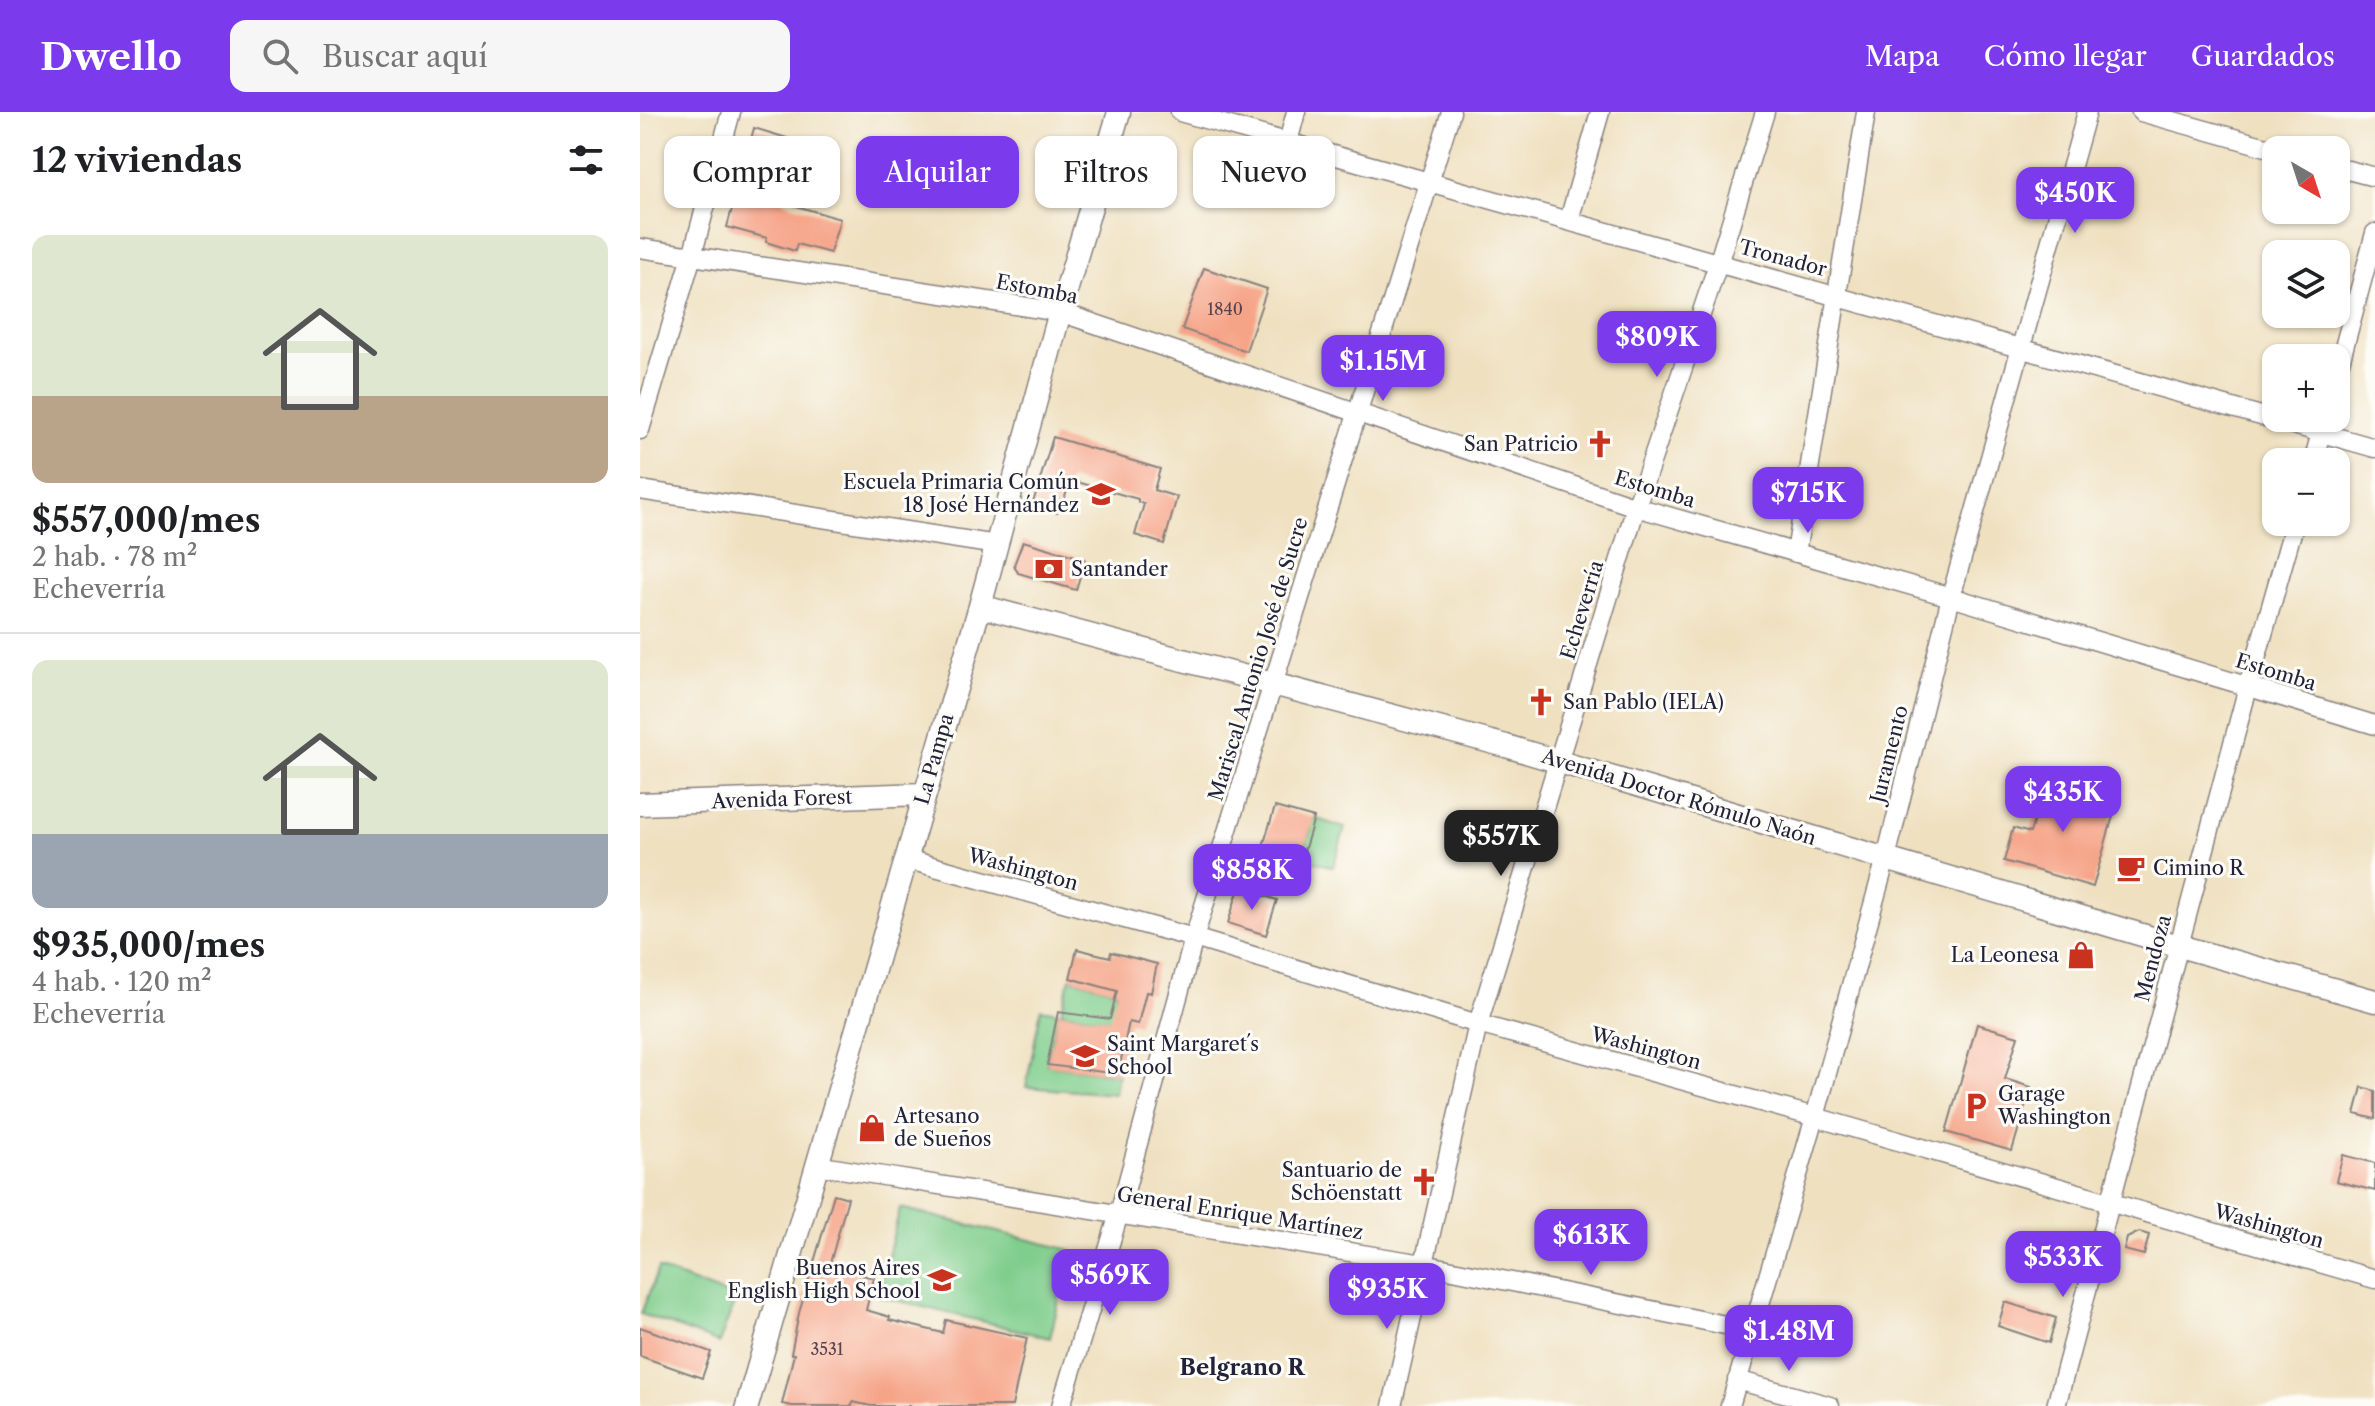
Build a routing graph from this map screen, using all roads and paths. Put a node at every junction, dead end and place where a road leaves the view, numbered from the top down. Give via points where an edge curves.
1 (731, 112) edge
2 (1119, 112) edge
3 (1180, 112) edge
4 (1296, 112) edge
5 (1451, 112) edge
6 (1600, 112) edge
7 (1765, 112) edge
8 (1866, 112) edge
9 (2087, 112) edge
10 (2141, 112) edge
11 (1266, 136) edge
12 (1290, 136) edge
13 (2262, 146) edge
14 (1335, 155) edge
15 (2350, 171) edge
16 (2375, 177) edge
17 (1431, 181) junction
18 (1569, 220) junction
19 (2375, 233) edge
20 (640, 248) edge
21 (692, 256) junction
22 (1718, 264) junction
23 (1839, 295) junction
24 (1060, 312) junction
25 (2345, 344) edge
26 (2022, 347) junction
27 (2262, 409) edge
28 (1358, 415) junction
29 (640, 430) edge
30 (2339, 432) edge
31 (2375, 448) edge
32 (640, 490) edge
33 (1636, 507) junction
34 (2291, 536) edge
35 (997, 545) junction
36 (1796, 553) junction
37 (1951, 597) junction
38 (980, 606) junction
39 (1273, 682) junction
40 (2248, 687) junction
41 (2375, 725) edge
42 (1559, 761) junction
43 (924, 794) junction
44 (640, 804) edge
45 (1886, 858) junction
46 (906, 859) junction
47 (1194, 938) junction
48 (2179, 946) junction
49 (2375, 1001) edge
50 (1478, 1024) junction
51 (1815, 1117) junction
52 (816, 1165) junction
53 (2111, 1204) junction
54 (1118, 1217) junction
55 (1423, 1264) junction
56 (2375, 1279) edge
57 (1750, 1330) junction
58 (1737, 1380) junction
59 (747, 1406) edge
60 (1061, 1406) edge
61 (1392, 1406) edge
62 (1730, 1406) edge
63 (1830, 1406) edge
64 (2056, 1406) edge

1 - 21 street
2 - 24 street, La Pampa
3 - 11 street, Tronador
4 - 12 street
5 - 17 street, Mariscal Antonio José de Sucre
6 - 18 street
7 - 22 street, Echeverría
8 - 23 street
9 - 26 street, Juramento
10 - 13 street
14 - 17 street, Tronador
15 - 16 street
17 - 18 street, Tronador
17 - 28 street, Mariscal Antonio José de Sucre
18 - 22 street, Tronador
19 - 25 street
20 - 21 street, Estomba
21 - 24 street, Estomba
21 - 29 street
22 - 23 street, Tronador
22 - 33 street, Echeverría
23 - 26 street, Tronador
23 - 36 street
24 - 28 street, Estomba
24 - 35 street, La Pampa
26 - 27 street, Tronador
26 - 37 street, Juramento
28 - 33 street, Estomba
28 - 39 street, Mariscal Antonio José de Sucre
30 - 31 street, Tronador
32 - 35 street
33 - 36 street, Estomba
33 - 42 street, Echeverría
34 - 40 street, Mendoza
35 - 38 street, La Pampa
36 - 37 street, Estomba
37 - 40 street, Estomba
37 - 45 street, Juramento
38 - 39 street, Avenida Doctor Rómulo Naón
38 - 43 street, La Pampa
39 - 42 street, Avenida Doctor Rómulo Naón
39 - 47 street, Mariscal Antonio José de Sucre
40 - 41 street, Estomba
40 - 48 street, Mendoza
42 - 45 street, Avenida Doctor Rómulo Naón
42 - 50 street, Echeverría
43 - 44 street, Avenida Forest
43 - 46 street, La Pampa
45 - 48 street, Avenida Doctor Rómulo Naón
45 - 51 street, Juramento
46 - 47 street, Washington
46 - 52 street, La Pampa
47 - 50 street, Washington
47 - 54 street, Mariscal Antonio José de Sucre
48 - 49 street, Avenida Doctor Rómulo Naón
48 - 53 street, Mendoza
50 - 51 street, Washington
50 - 55 street, Echeverría
51 - 53 street, Washington
51 - 57 street, Juramento
52 - 54 street, General Enrique Martínez
52 - 59 street, La Pampa
53 - 56 street, Washington
53 - 64 street, Mendoza
54 - 55 street, General Enrique Martínez
54 - 60 street, Mariscal Antonio José de Sucre
55 - 57 street, General Enrique Martínez
55 - 61 street, Echeverría
57 - 58 street, Juramento
58 - 62 street, Juramento
58 - 63 street

